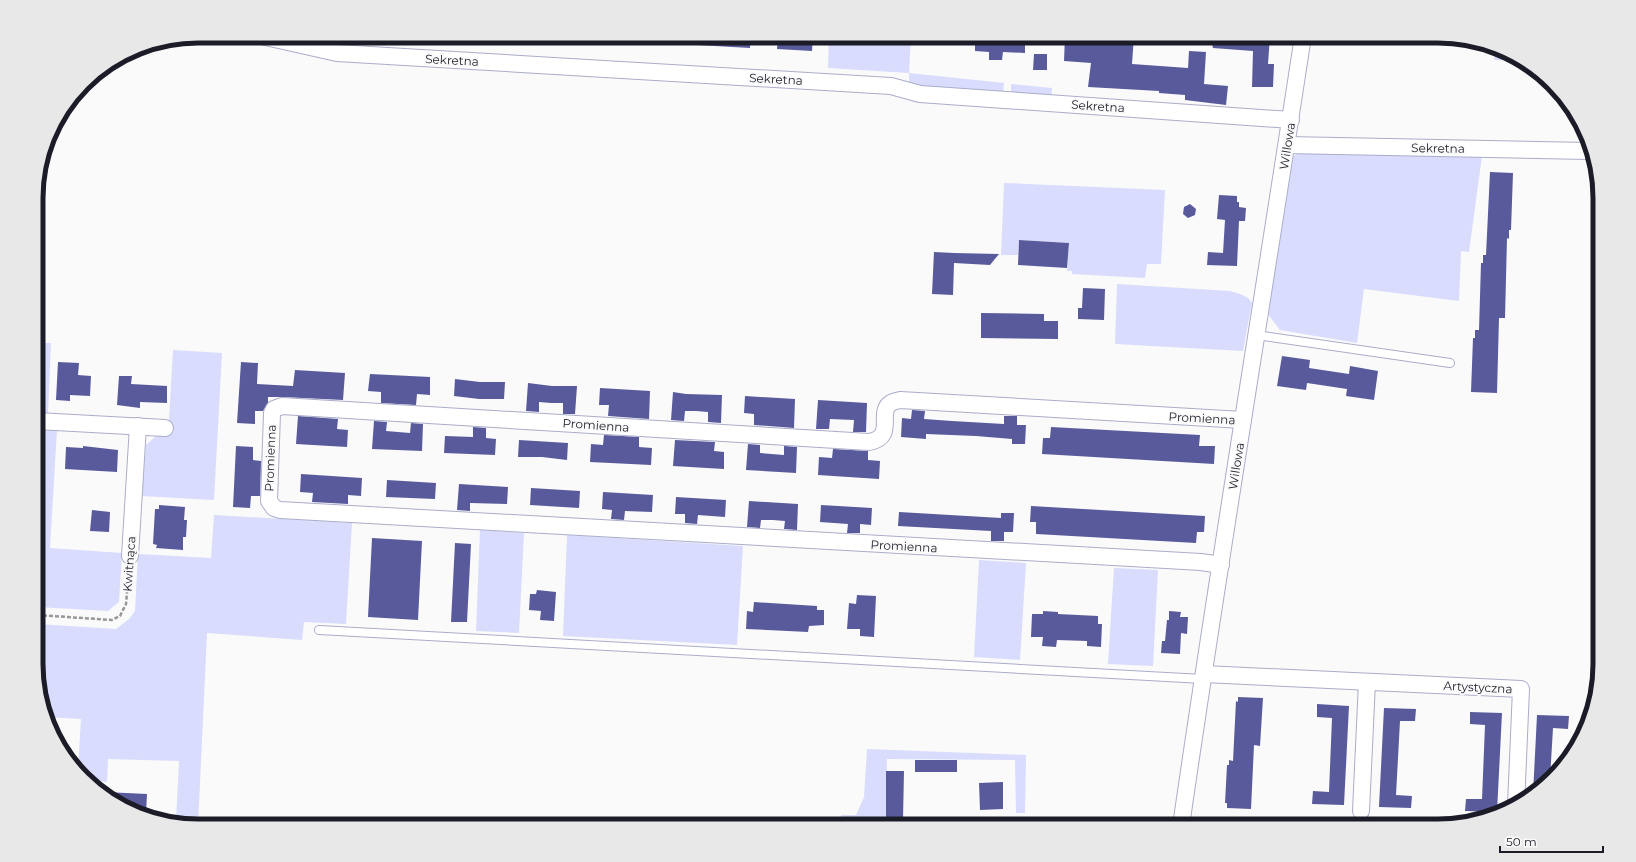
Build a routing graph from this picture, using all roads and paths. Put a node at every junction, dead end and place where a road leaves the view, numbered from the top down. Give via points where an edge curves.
1 (292, 43) edge
2 (1302, 43) edge
3 (1291, 120) junction
4 (1287, 145) junction
5 (1586, 151) edge
6 (1256, 335) junction
7 (1450, 364) dead end
8 (1243, 420) junction
9 (43, 421) edge
10 (138, 426) junction
11 (165, 428) dead end
12 (130, 556) joint
13 (1221, 565) junction
14 (43, 615) edge
15 (319, 630) dead end
16 (1203, 676) junction
17 (1367, 682) junction
18 (1516, 797) edge
19 (1361, 811) dead end
20 (1182, 819) edge

1 - 3 street, Sekretna via 337,53 891,86 920,94
2 - 3 street, Willowa
3 - 4 street, Willowa
4 - 5 street, Sekretna
4 - 6 street, Willowa
6 - 7 lane
6 - 8 street, Willowa
8 - 13 street, Willowa
8 - 13 street, Promienna via 900,400 888,405 884,434 879,439 869,442 282,406 274,409 272,413 269,501 274,508 280,510
9 - 10 street
10 - 11 street
10 - 12 street, Kwitnąca
12 - 14 path, Kwitnąca via 126,604 120,616 112,620
13 - 16 street, Willowa
15 - 16 lane
16 - 17 street, Artystyczna
16 - 20 street, Willowa
17 - 18 street, Artystyczna via 1521,689
17 - 19 street

